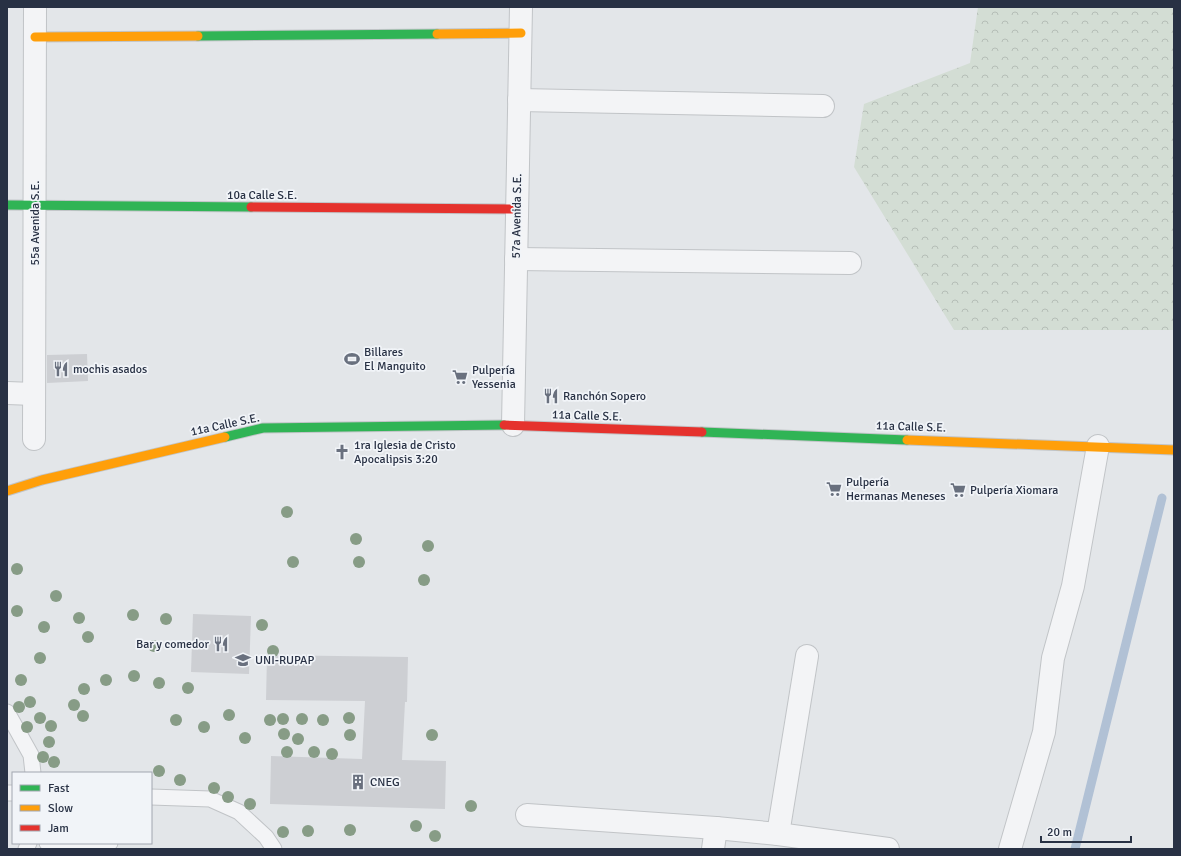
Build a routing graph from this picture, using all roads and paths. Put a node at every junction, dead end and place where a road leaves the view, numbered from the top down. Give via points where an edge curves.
1 (35, 7) edge
2 (521, 7) edge
3 (520, 33) junction
4 (35, 37) junction
5 (519, 100) junction
6 (823, 106) dead end
7 (7, 205) edge
8 (35, 206) junction
9 (517, 209) junction
10 (516, 259) junction
11 (850, 263) dead end
12 (7, 393) edge
13 (34, 394) junction
14 (513, 425) junction
15 (34, 439) dead end
16 (1098, 446) junction
17 (1174, 450) edge
18 (7, 491) edge
19 (807, 656) dead end
20 (7, 712) edge
21 (33, 772) edge
22 (152, 798) edge
23 (527, 815) dead end
24 (778, 834) junction
25 (714, 839) edge
26 (274, 849) edge
27 (888, 849) edge
28 (1010, 849) edge

1 - 4 street, 55a Avenida S.E.
2 - 3 street, 57a Avenida S.E.
3 - 4 street
3 - 5 street, 57a Avenida S.E.
4 - 8 street, 55a Avenida S.E.
5 - 6 street
5 - 9 street, 57a Avenida S.E.
7 - 8 street, 10a Calle S.E.
8 - 9 street, 10a Calle S.E.
8 - 13 street, 55a Avenida S.E.
9 - 10 street, 57a Avenida S.E.
10 - 11 street
10 - 14 street, 57a Avenida S.E.
12 - 13 street
13 - 15 street, 55a Avenida S.E.
14 - 16 street, 11a Calle S.E.
14 - 18 street, 11a Calle S.E. via 263,428 42,480
16 - 17 street, 11a Calle S.E.
16 - 28 street via 1073,586 1053,658 1044,732
19 - 24 street
20 - 21 lane via 31,756
22 - 26 lane via 210,799 239,812 266,837
23 - 25 street
24 - 25 street
24 - 27 street

